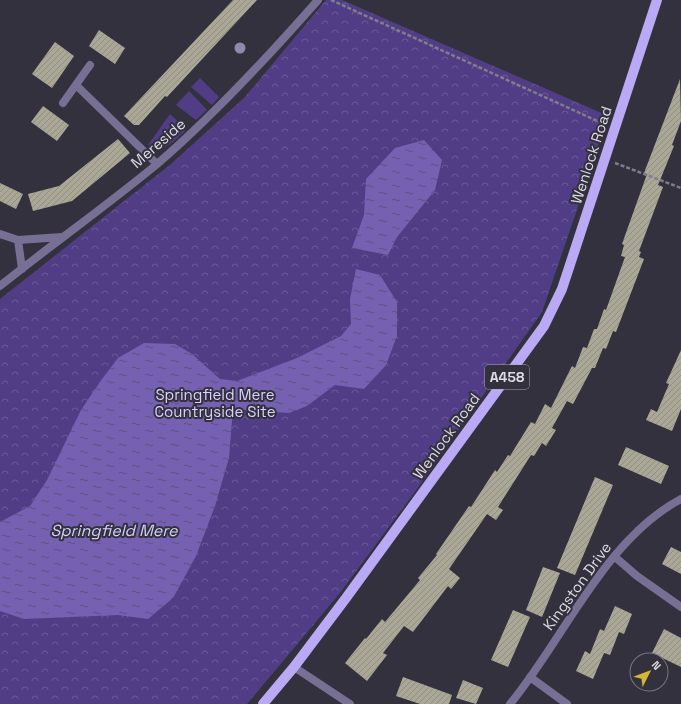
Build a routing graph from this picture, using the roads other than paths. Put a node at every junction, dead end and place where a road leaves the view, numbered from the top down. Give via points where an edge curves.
1 (318, 0) edge
2 (657, 0) edge
3 (90, 65) dead end
4 (76, 85) junction
5 (63, 103) dead end
6 (157, 164) junction
7 (0, 234) edge
8 (63, 237) junction
9 (18, 240) junction
10 (22, 269) junction
11 (0, 286) edge
12 (681, 499) edge
13 (615, 557) junction
14 (681, 607) edge
15 (294, 668) junction
16 (530, 677) junction
17 (263, 704) edge
18 (350, 704) edge
19 (510, 704) edge
20 (567, 704) edge

1 - 6 street, Mereside via 227,98
2 - 15 main road, Wenlock Road / A458 via 562,289 544,326
3 - 4 street
4 - 5 street
4 - 6 street
6 - 8 street, Mereside
7 - 9 street
8 - 9 street
8 - 10 street, Mereside
9 - 10 street
10 - 11 street, Mereside
12 - 13 street, Kingston Drive via 652,518
13 - 14 street
13 - 16 street, Kingston Drive
15 - 17 main road, Wenlock Road / A458
15 - 18 street
16 - 19 street, Kingston Drive
16 - 20 street

